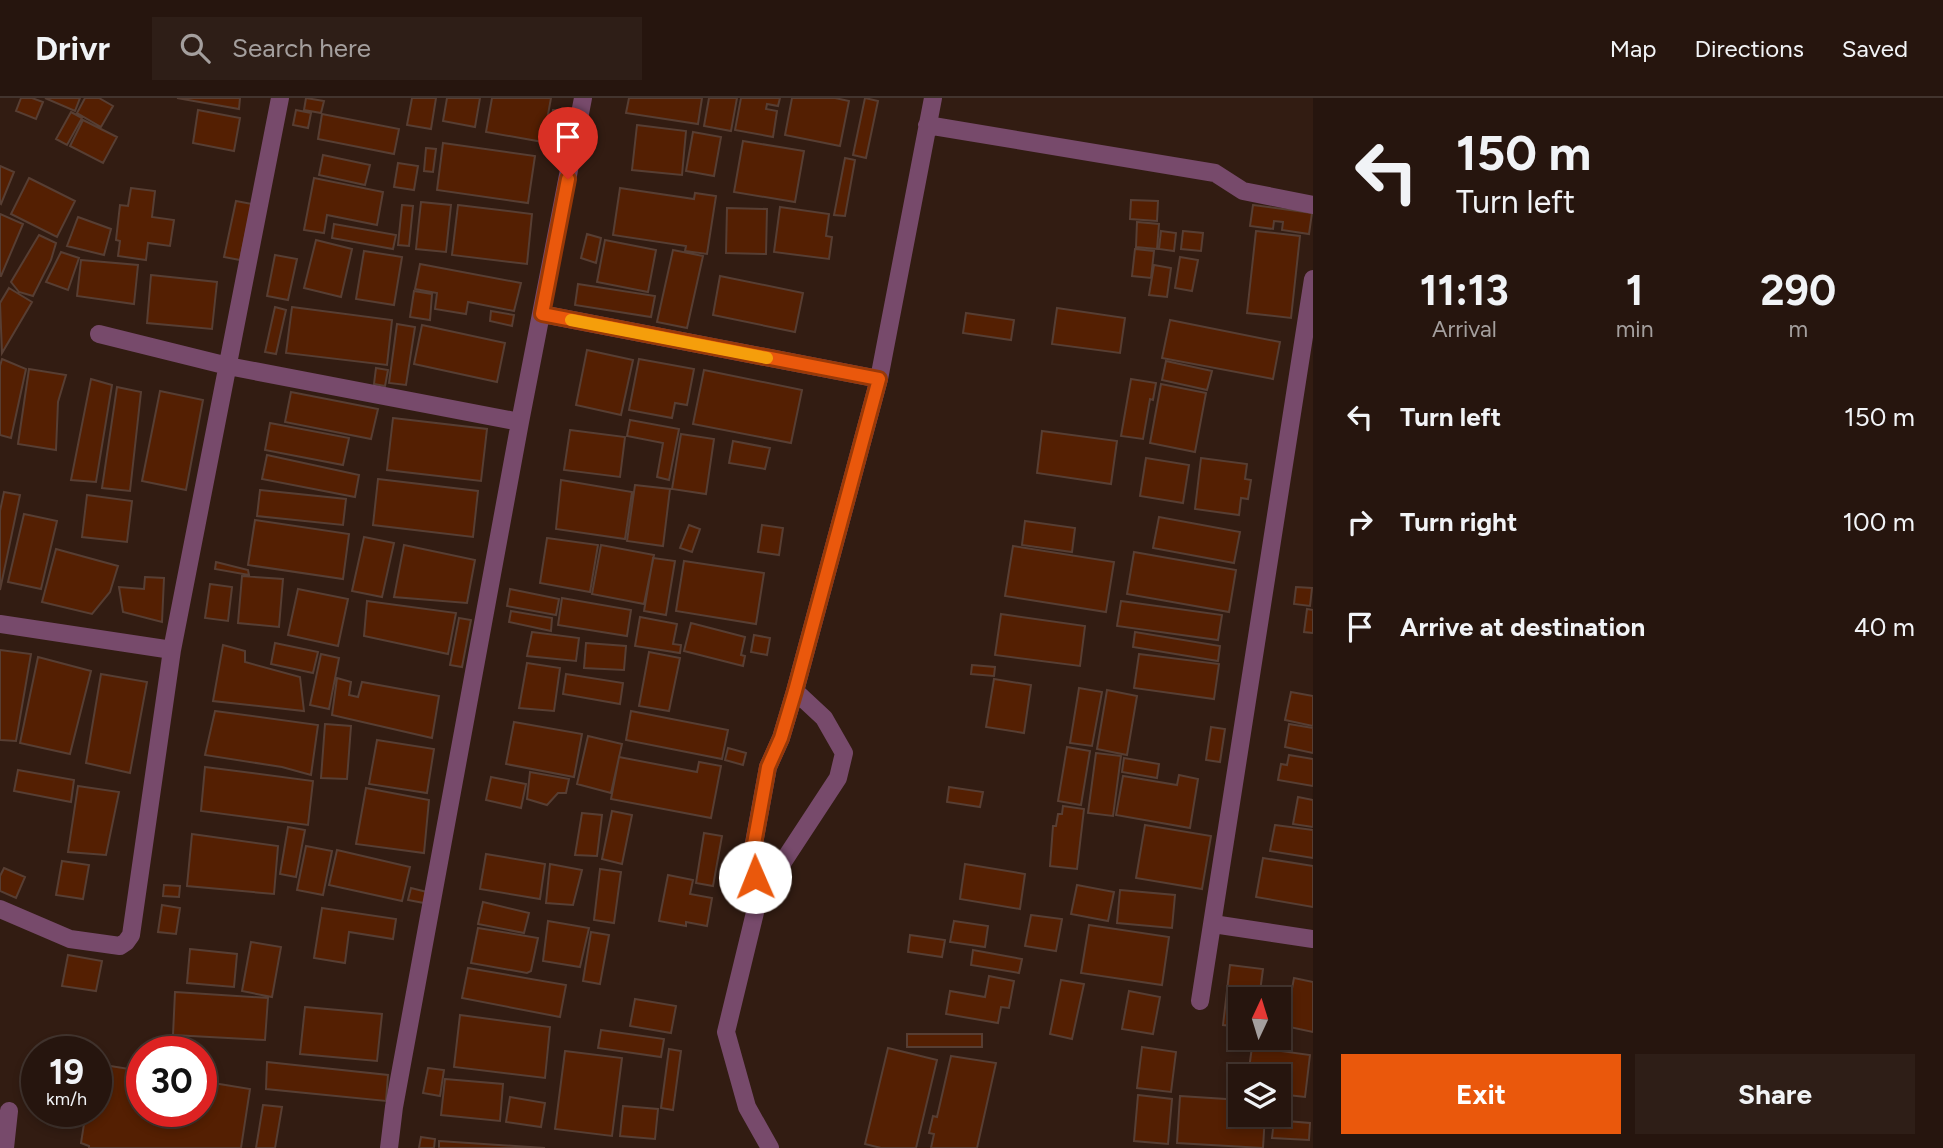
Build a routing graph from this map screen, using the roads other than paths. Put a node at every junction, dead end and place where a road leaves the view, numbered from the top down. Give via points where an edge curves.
1 (280, 98) edge
2 (583, 98) edge
3 (933, 98) edge
4 (927, 125) junction
5 (1313, 205) edge
6 (1313, 279) edge
7 (542, 314) junction
8 (99, 334) dead end
9 (228, 366) junction
10 (879, 379) junction
11 (520, 422) junction
12 (0, 624) edge
13 (172, 650) junction
14 (795, 691) junction
15 (758, 901) junction
16 (0, 909) edge
17 (1213, 923) junction
18 (1313, 939) edge
19 (1199, 1001) dead end
20 (9, 1111) dead end
21 (5, 1148) edge
22 (389, 1148) edge
23 (770, 1148) edge

1 - 9 street
2 - 7 street
3 - 4 street
4 - 5 street via 1215,173 1243,191
4 - 10 street
6 - 17 street
7 - 10 street
7 - 11 street
8 - 9 street
9 - 11 street
9 - 13 street
10 - 14 street
11 - 22 street
12 - 13 street
13 - 16 street via 127,942 113,946 71,939
14 - 15 street via 768,767 752,855
14 - 15 street via 824,718 844,753 838,778
15 - 23 street via 726,1032 747,1107
17 - 18 street
17 - 19 street
20 - 21 street

